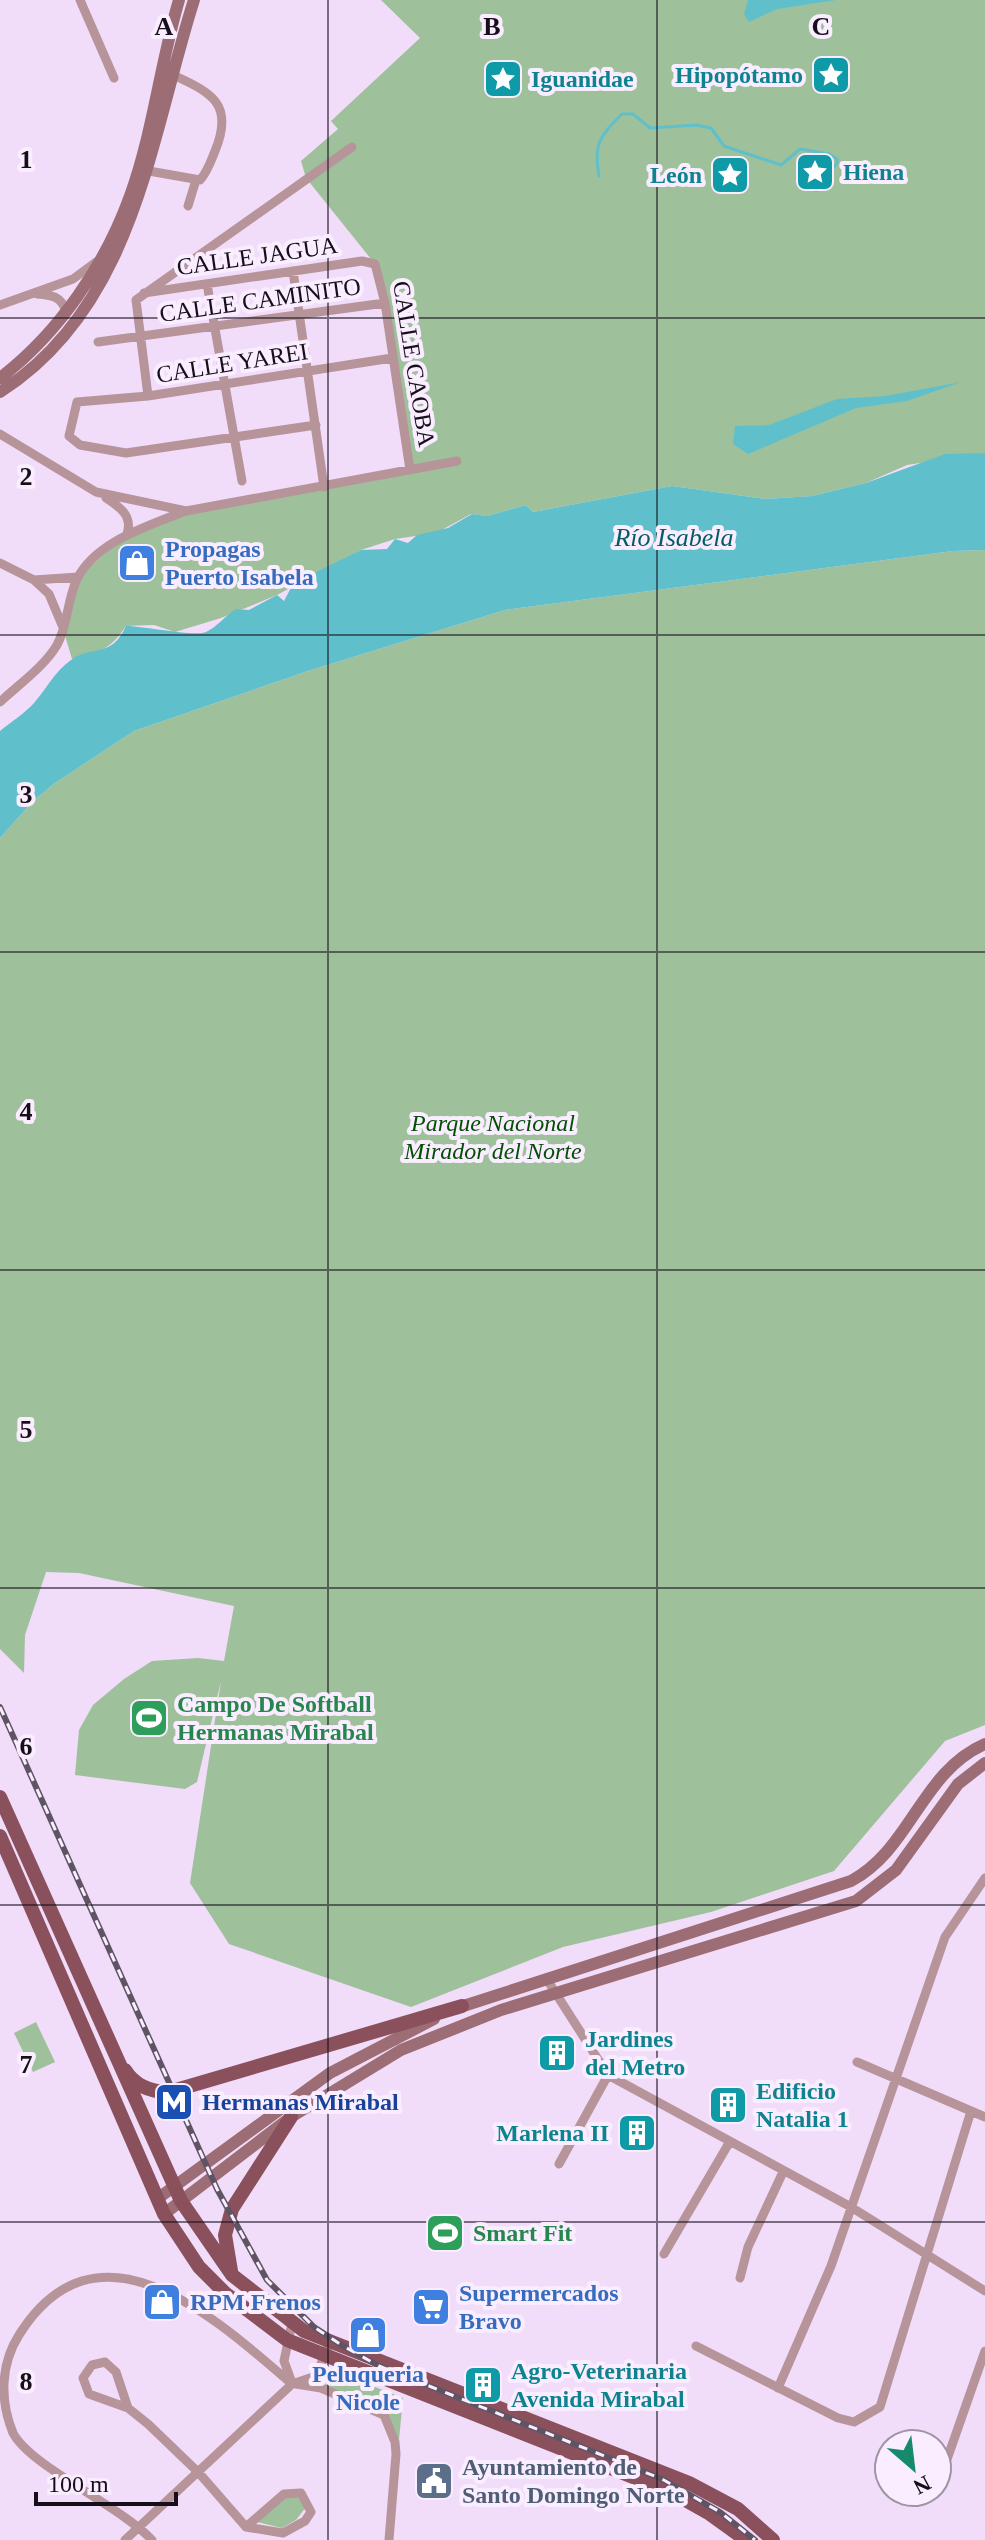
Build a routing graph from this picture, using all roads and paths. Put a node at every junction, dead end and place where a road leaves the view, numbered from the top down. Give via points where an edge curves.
1 (80, 0) edge
2 (179, 0) edge
3 (194, 0) edge
4 (173, 75) junction
5 (114, 78) dead end
6 (352, 147) dead end
7 (149, 171) junction
8 (196, 180) junction
9 (188, 206) dead end
10 (101, 257) junction
11 (375, 264) joint
12 (293, 271) junction
13 (207, 284) junction
14 (33, 293) junction
15 (144, 293) junction
16 (385, 303) junction
17 (0, 305) edge
18 (66, 312) junction
19 (300, 315) junction
20 (214, 327) junction
21 (141, 336) junction
22 (98, 342) dead end
23 (392, 358) junction
24 (308, 372) junction
25 (0, 378) edge
26 (224, 384) junction
27 (0, 392) edge
28 (148, 396) junction
29 (316, 425) junction
30 (0, 434) edge
31 (233, 437) junction
32 (457, 461) dead end
33 (410, 470) junction
34 (242, 481) dead end
35 (324, 487) junction
36 (96, 492) junction
37 (186, 511) junction
38 (127, 534) junction
39 (0, 563) edge
40 (78, 577) junction
41 (34, 580) junction
42 (63, 628) junction
43 (0, 702) edge
44 (985, 1744) edge
45 (985, 1763) edge
46 (0, 1797) edge
47 (916, 1812) junction
48 (935, 1820) junction
49 (0, 1836) edge
50 (985, 1878) edge
51 (546, 1978) junction
52 (556, 1992) junction
53 (462, 2006) junction
54 (112, 2050) junction
55 (857, 2062) dead end
56 (608, 2075) junction
57 (895, 2078) junction
58 (971, 2111) junction
59 (291, 2117) junction
60 (985, 2117) edge
61 (729, 2143) junction
62 (559, 2164) dead end
63 (783, 2172) junction
64 (178, 2194) junction
65 (157, 2199) junction
66 (851, 2207) junction
67 (164, 2214) junction
68 (664, 2254) dead end
69 (928, 2257) junction
70 (232, 2275) junction
71 (740, 2278) dead end
72 (985, 2291) edge
73 (292, 2323) junction
74 (287, 2340) junction
75 (696, 2346) dead end
76 (329, 2348) junction
77 (985, 2351) edge
78 (292, 2384) junction
79 (778, 2388) junction
80 (128, 2408) junction
81 (953, 2442) edge
82 (199, 2473) junction
83 (139, 2527) junction
84 (246, 2527) junction
85 (125, 2540) edge
86 (152, 2540) edge
87 (389, 2540) edge
88 (746, 2540) edge
89 (773, 2540) edge

1 - 5 street
2 - 10 street via 131,195
3 - 4 street
4 - 7 street
4 - 8 street via 203,88 223,114 204,178
6 - 15 street
7 - 8 street
7 - 27 street via 131,223 92,294 51,346
8 - 9 street
10 - 14 street via 73,279
10 - 18 street
11 - 12 street, CALLE JAGUA via 362,261
11 - 16 street, CALLE CAOBA
12 - 13 street, CALLE JAGUA
12 - 19 street
13 - 15 street, CALLE JAGUA
13 - 20 street
14 - 17 street
14 - 18 street via 55,296
15 - 21 street via 136,300
16 - 19 street, CALLE CAMINITO
16 - 23 street, CALLE CAOBA
18 - 25 street
19 - 20 street, CALLE CAMINITO
19 - 24 street
20 - 21 street, CALLE CAMINITO
20 - 26 street
21 - 22 street, CALLE CAMINITO
21 - 28 street
23 - 24 street, CALLE YAREI
23 - 33 street, CALLE CAOBA
24 - 26 street, CALLE YAREI
24 - 29 street
26 - 28 street, CALLE YAREI
26 - 31 street
28 - 31 street, CALLE YAREI via 77,402 69,436 80,445 126,453
29 - 31 street
29 - 35 street
30 - 36 street
31 - 34 street
32 - 33 street
33 - 35 street
35 - 37 street
36 - 37 street
36 - 38 street via 122,508 130,526
37 - 38 street
38 - 40 street via 99,553
39 - 41 street
40 - 41 street
40 - 42 street
41 - 42 street via 49,594
42 - 43 street via 50,655
44 - 47 street via 949,1768
45 - 48 street via 958,1784
46 - 54 main road
47 - 48 street
47 - 51 street via 882,1860 851,1881
48 - 52 street via 896,1870 856,1901
49 - 65 main road
50 - 57 street via 945,1937
51 - 52 street
51 - 53 street
52 - 56 street
52 - 59 street via 401,2050
53 - 54 main road via 169,2092 149,2090 132,2080
53 - 64 street via 330,2073
54 - 64 main road
55 - 57 street
56 - 61 street
56 - 62 street
57 - 58 street
57 - 66 street
58 - 60 street
58 - 69 street
59 - 64 street
59 - 70 main road via 232,2209 225,2235
61 - 63 street
61 - 68 street
63 - 66 street
63 - 71 street via 748,2247
64 - 65 street
64 - 67 street
64 - 70 main road
65 - 67 main road
66 - 69 street
66 - 79 street
67 - 74 main road via 199,2267
69 - 72 street
69 - 79 street via 880,2407 854,2422
70 - 73 main road
73 - 74 street
73 - 76 main road
74 - 76 main road
74 - 78 street via 284,2361
75 - 79 street
76 - 78 street via 316,2376
76 - 88 main road via 671,2492
76 - 89 main road via 689,2483 738,2509
77 - 81 street
78 - 82 street
78 - 83 street via 224,2326 159,2286 81,2280 52,2296 7,2356 5,2414 14,2437 42,2461
78 - 87 street via 321,2388 384,2415 396,2454
80 - 80 street via 116,2372 105,2362 92,2365 83,2378 85,2390
80 - 82 street
82 - 83 street
82 - 84 street
83 - 85 street
83 - 86 street
84 - 84 street via 283,2533 305,2521 310,2505 301,2493 284,2494

